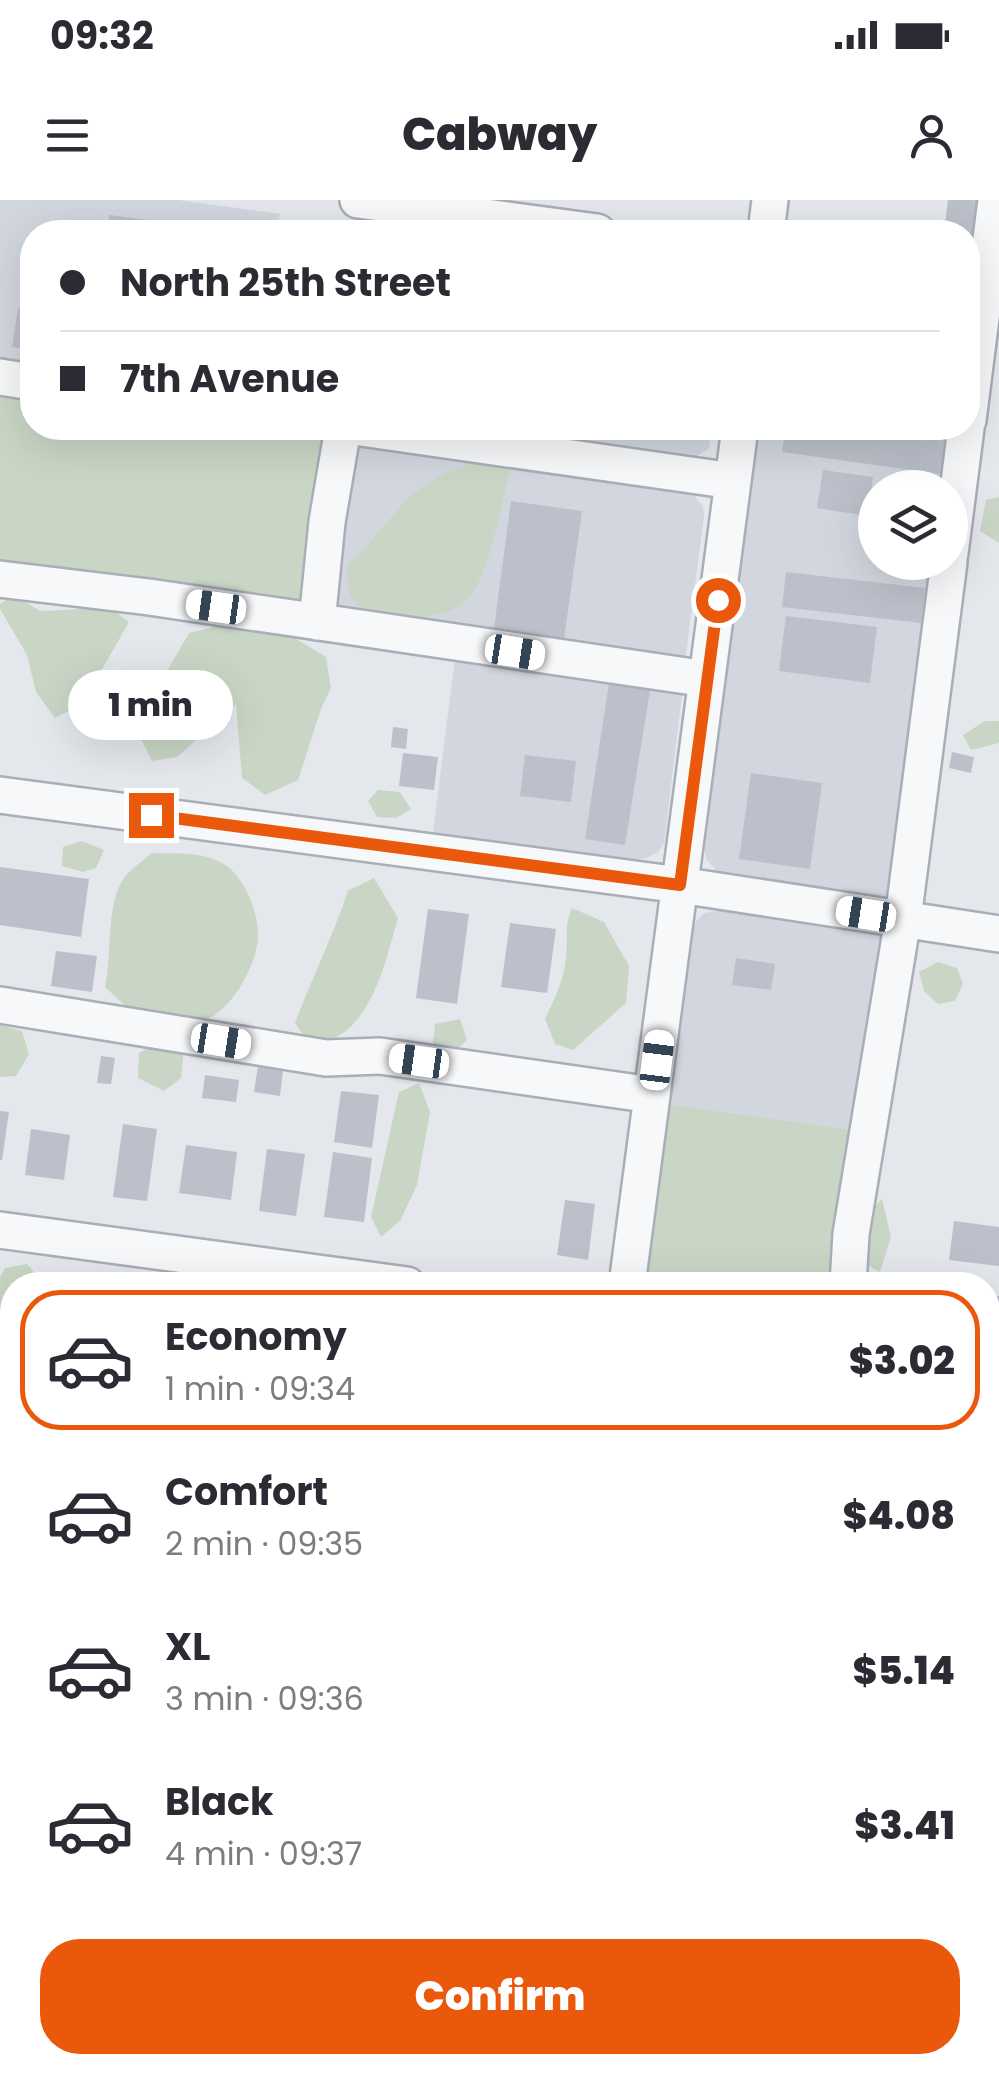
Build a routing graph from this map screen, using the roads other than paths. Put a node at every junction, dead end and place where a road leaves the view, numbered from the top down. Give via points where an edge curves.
1 (358, 200) edge
2 (996, 200) edge
3 (537, 212) edge
4 (561, 220) edge
5 (984, 281) edge
6 (980, 315) edge
7 (340, 440) edge
8 (446, 440) edge
9 (738, 440) edge
10 (965, 440) edge
11 (961, 470) edge
12 (733, 481) junction
13 (0, 579) edge
14 (947, 580) edge
15 (317, 622) junction
16 (707, 679) junction
17 (0, 796) edge
18 (680, 885) junction
19 (903, 919) junction
20 (999, 934) edge
21 (0, 1005) edge
22 (652, 1095) junction
23 (0, 1230) edge
24 (311, 1272) edge
25 (629, 1272) edge
26 (849, 1272) edge

1 - 3 street
2 - 5 street
3 - 4 street
5 - 6 street
7 - 15 street
8 - 12 street
9 - 12 street
10 - 11 street
12 - 16 street
13 - 15 street
14 - 19 street
15 - 16 street
16 - 18 street
17 - 18 street
18 - 19 street
18 - 22 street
19 - 20 street
19 - 26 street
21 - 22 street via 326,1058 380,1056
22 - 25 street
23 - 24 street

